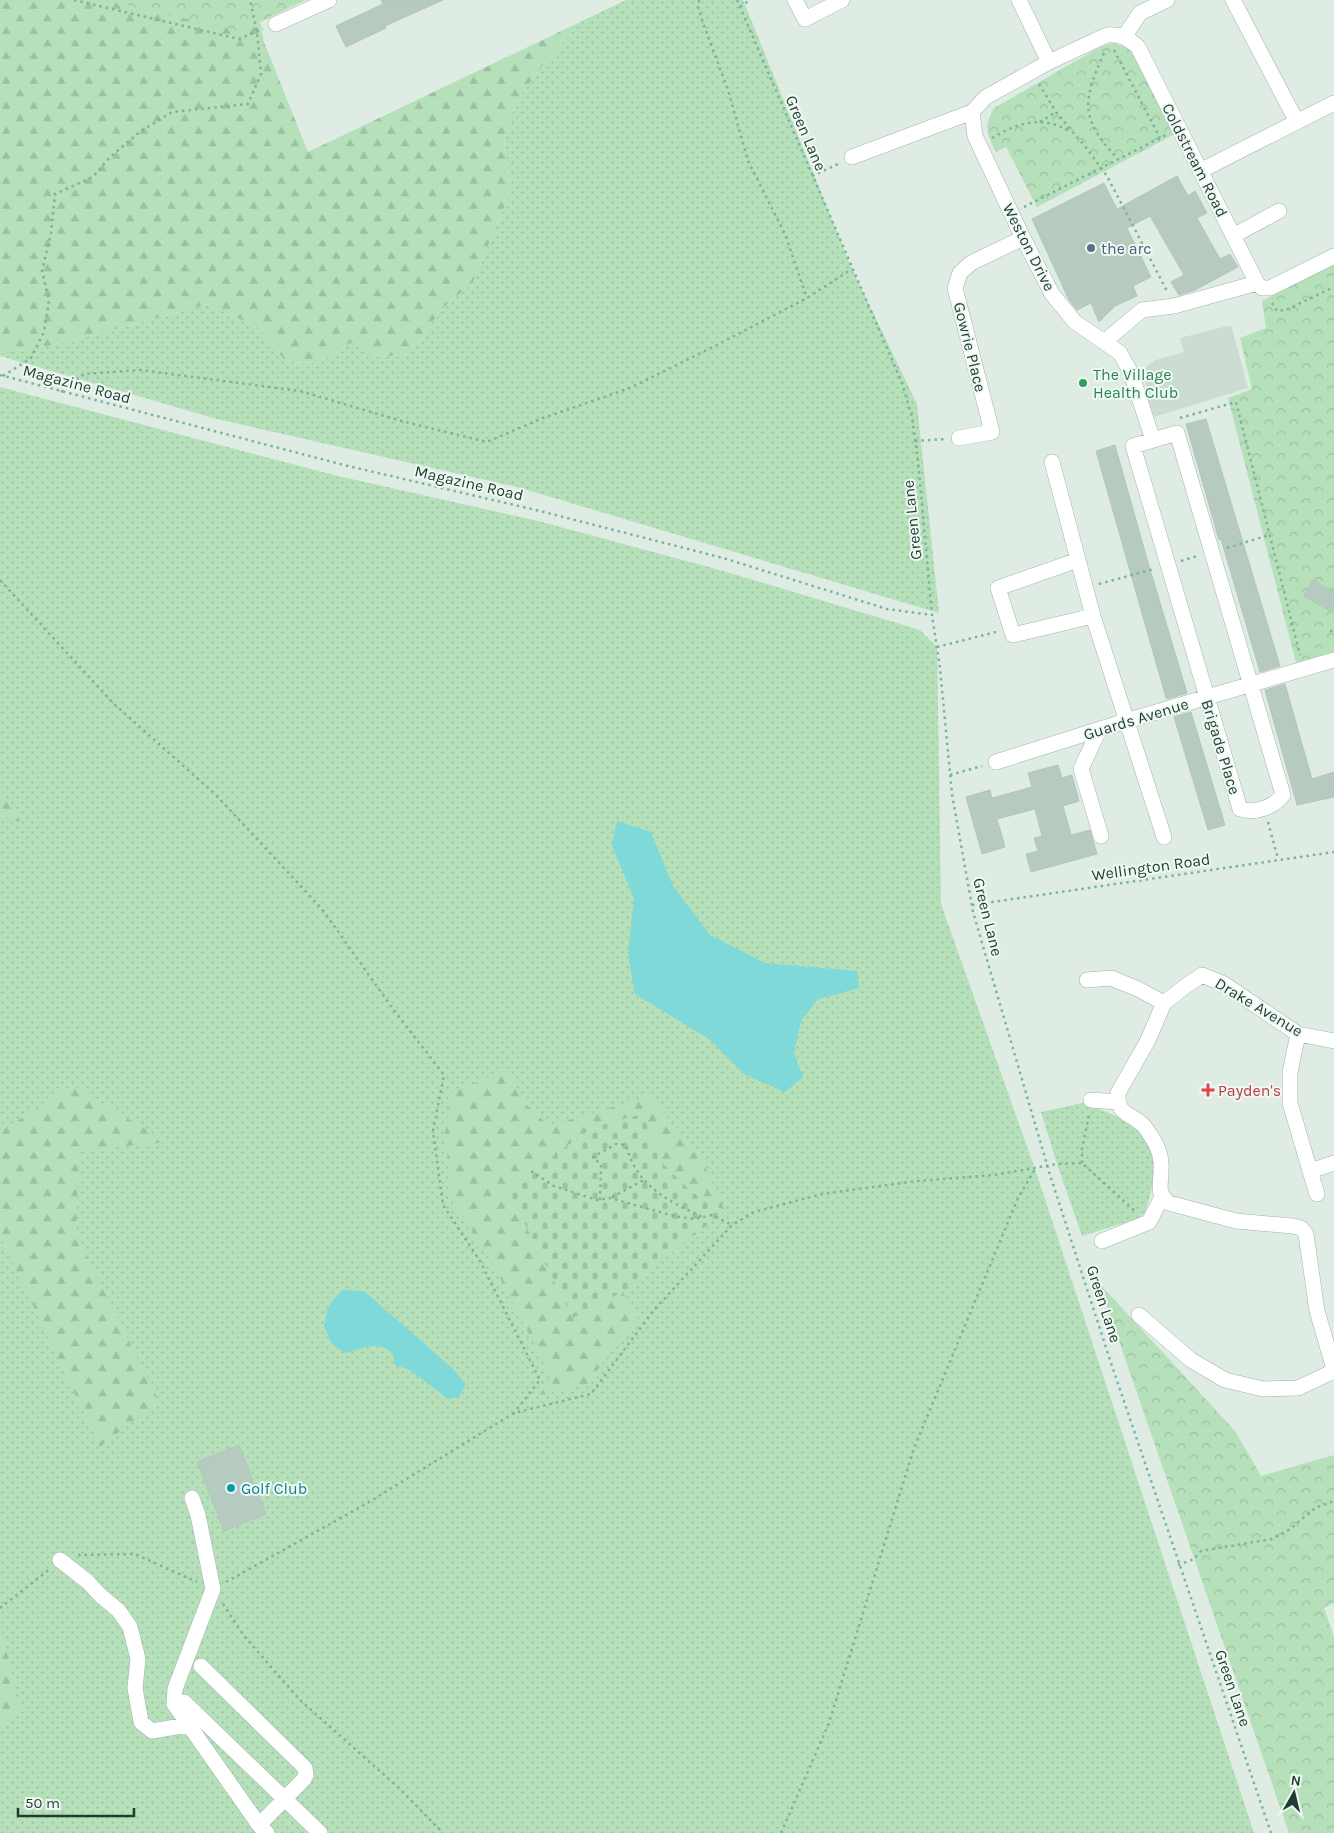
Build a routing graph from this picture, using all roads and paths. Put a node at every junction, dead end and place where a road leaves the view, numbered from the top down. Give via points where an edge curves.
1 (74, 0) edge
2 (250, 0) edge
3 (329, 0) edge
4 (699, 0) edge
5 (737, 0) edge
6 (750, 0) edge
7 (795, 0) edge
8 (842, 0) edge
9 (1018, 0) edge
10 (1167, 0) edge
11 (1233, 0) edge
12 (740, 7) junction
13 (276, 24) joint
14 (257, 32) junction
15 (1113, 38) junction
16 (1050, 62) junction
17 (1032, 72) junction
18 (1334, 103) edge
19 (972, 112) junction
20 (1056, 112) junction
21 (1040, 122) junction
22 (1297, 122) junction
23 (1179, 128) junction
24 (1073, 133) junction
25 (1160, 138) junction
26 (979, 144) junction
27 (852, 157) joint
28 (1118, 160) junction
29 (1102, 167) junction
30 (1200, 171) junction
31 (812, 176) junction
32 (1279, 211) dead end
33 (1012, 214) junction
34 (1233, 236) junction
35 (1023, 238) junction
36 (1334, 256) edge
37 (852, 268) junction
38 (1260, 285) junction
39 (1334, 287) edge
40 (807, 298) junction
41 (1174, 306) junction
42 (1104, 342) junction
43 (2, 376) edge
44 (61, 392) junction
45 (1174, 420) dead end
46 (959, 438) joint
47 (1153, 440) junction
48 (915, 441) junction
49 (1052, 462) dead end
50 (1078, 560) junction
51 (0, 580) edge
52 (932, 615) junction
53 (1093, 616) junction
54 (1011, 628) junction
55 (1330, 631) dead end
56 (1334, 631) edge
57 (937, 647) junction
58 (1334, 660) edge
59 (1304, 669) junction
60 (1250, 685) junction
61 (1206, 698) junction
62 (1126, 721) junction
63 (1099, 730) junction
64 (996, 762) joint
65 (950, 775) junction
66 (1264, 808) junction
67 (1101, 836) dead end
68 (1164, 837) dead end
69 (1334, 852) edge
70 (1278, 859) junction
71 (971, 905) junction
72 (1087, 980) dead end
73 (1164, 1003) junction
74 (1298, 1034) junction
75 (1334, 1041) edge
76 (1093, 1100) joint
77 (1118, 1102) junction
78 (1082, 1163) junction
79 (1334, 1163) edge
80 (1048, 1166) junction
81 (1035, 1169) junction
82 (531, 1171) dead end
83 (1310, 1171) junction
84 (644, 1180) junction
85 (1317, 1194) dead end
86 (1162, 1197) junction
87 (610, 1198) junction
88 (600, 1200) junction
89 (703, 1217) junction
90 (1149, 1222) junction
91 (732, 1225) junction
92 (1102, 1241) dead end
93 (1139, 1315) dead end
94 (1334, 1370) edge
95 (514, 1412) junction
96 (192, 1498) dead end
97 (1334, 1501) edge
98 (60, 1560) junction
99 (1178, 1566) junction
100 (212, 1589) junction
101 (0, 1608) edge
102 (202, 1666) dead end
103 (174, 1704) junction
104 (188, 1725) junction
105 (285, 1800) junction
106 (263, 1829) edge
107 (320, 1833) edge
108 (443, 1833) edge
109 (781, 1833) edge
110 (1271, 1833) edge

1 - 14 path via 239,39
2 - 14 path
3 - 13 street
4 - 40 path via 698,7 728,90 748,161 785,234
5 - 12 path, Green Lane
6 - 12 path
7 - 8 street via 805,19
9 - 16 street
10 - 15 street via 1140,13
11 - 22 street
12 - 31 path, Green Lane
13 - 14 path
14 - 43 path via 261,74 248,104 172,112 141,131 110,157 93,177 55,194 42,271 49,300 44,332 31,358
15 - 16 street
15 - 23 street, Coldstream Road via 1138,47
15 - 25 path
15 - 28 path via 1098,65 1087,104 1100,138
16 - 17 street
17 - 19 street via 986,97
17 - 20 path
18 - 22 street
19 - 26 street, Weston Drive
19 - 27 street
20 - 21 path
20 - 24 path
21 - 24 path via 1054,124
21 - 26 path via 1020,125
22 - 30 street
23 - 25 path
23 - 30 street, Coldstream Road
24 - 29 path
25 - 28 path
26 - 33 street, Weston Drive
27 - 31 path
28 - 29 path
29 - 33 path
29 - 41 path
30 - 34 street, Coldstream Road
31 - 37 path, Green Lane
32 - 34 street
33 - 35 street, Weston Drive
34 - 38 street, Coldstream Road
35 - 42 street, Weston Drive via 1048,296 1075,322
35 - 46 street, Gowrie Place via 971,263 960,273 955,288 992,432
36 - 38 street via 1270,288
37 - 40 path
37 - 48 path, Green Lane via 902,382
38 - 39 path via 1277,310 1286,310
38 - 41 street
40 - 44 path via 630,388 543,418 488,442 300,391 140,370 84,374
41 - 42 street via 1142,310
42 - 47 street, Weston Drive via 1120,353 1131,373
43 - 44 path, Magazine Road
44 - 52 path, Magazine Road via 724,558 887,609
45 - 59 path via 1236,402
46 - 48 path
47 - 60 street, Brigade Place via 1177,433
47 - 61 street, Brigade Place via 1133,446
48 - 52 path, Green Lane
49 - 50 street
50 - 53 street
50 - 54 street via 998,588
51 - 95 path via 113,703 216,795 322,909 444,1075 433,1131 443,1205 480,1261 540,1380
52 - 57 path, Green Lane
53 - 54 street via 1012,635
53 - 62 street
54 - 57 path
55 - 56 path
57 - 65 path, Green Lane
58 - 59 street, Guards Avenue
59 - 60 street, Guards Avenue
60 - 61 street, Guards Avenue
60 - 66 street, Brigade Place via 1283,794 1277,803
61 - 62 street, Guards Avenue
61 - 66 street, Brigade Place via 1240,809
62 - 63 street, Guards Avenue
62 - 68 street
63 - 64 street, Guards Avenue
63 - 67 street via 1081,769
64 - 65 path
65 - 71 path, Green Lane
66 - 70 path
69 - 70 path, Wellington Road
70 - 71 path, Wellington Road
71 - 80 path, Green Lane
72 - 73 street via 1111,978
73 - 74 street, Drake Avenue via 1202,975 1224,984
73 - 77 street via 1147,1042 1118,1093
74 - 75 street, Drake Avenue
74 - 83 street via 1290,1072 1290,1103
76 - 77 street
76 - 78 path via 1087,1119
77 - 86 street via 1122,1111 1142,1124 1154,1140 1160,1154 1159,1187
78 - 80 path
78 - 90 path
79 - 83 street
80 - 81 path
80 - 99 path, Green Lane
81 - 91 path via 822,1194 754,1212
81 - 109 path via 1018,1198 914,1448 829,1723
82 - 88 path via 554,1186
83 - 85 street
84 - 87 path
84 - 88 path via 630,1162 626,1145 616,1144 593,1157 601,1166
84 - 89 path via 660,1194
86 - 90 street
86 - 94 street via 1169,1203 1236,1221 1301,1228 1306,1234 1318,1311
87 - 88 path
87 - 89 path via 674,1216
89 - 91 path via 712,1215
90 - 92 street
91 - 95 path via 654,1310 591,1394
93 - 94 street via 1191,1360 1225,1380 1263,1389 1298,1388
95 - 100 path via 364,1505
96 - 100 street
97 - 99 path via 1315,1508 1272,1539 1201,1551 1194,1559
98 - 100 path via 67,1555 135,1554
98 - 101 path
98 - 104 street via 120,1611 130,1626 138,1659 135,1688 141,1722 152,1731
99 - 110 path, Green Lane
100 - 103 street via 175,1688
100 - 108 path via 244,1636 300,1700
102 - 105 street via 305,1768 304,1780
103 - 104 street
103 - 105 street via 184,1702
104 - 106 street
105 - 106 street
105 - 107 street

